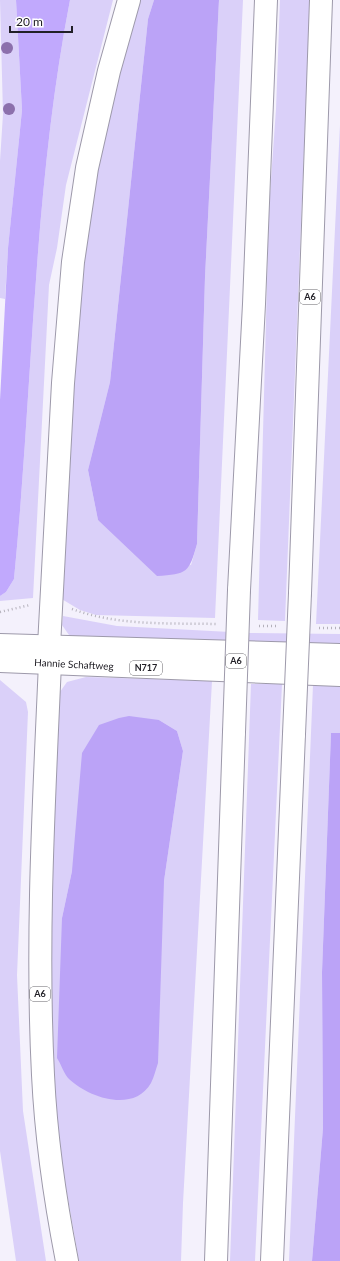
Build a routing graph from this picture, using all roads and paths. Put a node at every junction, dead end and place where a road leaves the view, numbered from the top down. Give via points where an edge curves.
1 (129, 0) edge
2 (266, 0) edge
3 (321, 0) edge
4 (36, 605) dead end
5 (66, 608) dead end
6 (0, 612) edge
7 (223, 624) dead end
8 (254, 625) dead end
9 (286, 626) dead end
10 (317, 627) dead end
11 (340, 628) edge
12 (0, 645) edge
13 (49, 655) junction
14 (340, 655) edge
15 (0, 661) edge
16 (340, 675) edge
17 (67, 1261) edge
18 (216, 1261) edge
19 (272, 1261) edge

1 - 13 main road, A6 via 109,71 87,168 73,262
2 - 18 main road, A6, bridge via 239,590
3 - 19 main road, A6, bridge via 300,593
4 - 6 path
5 - 7 path via 98,618 116,620
8 - 9 path
10 - 11 path
12 - 13 main road, Hannie Schaftweg / N717
13 - 14 main road, Hannie Schaftweg / N717
13 - 15 main road, Hannie Schaftweg / N717
13 - 16 main road, Hannie Schaftweg / N717
13 - 17 main road, A6 via 41,871 40,999 48,1134

